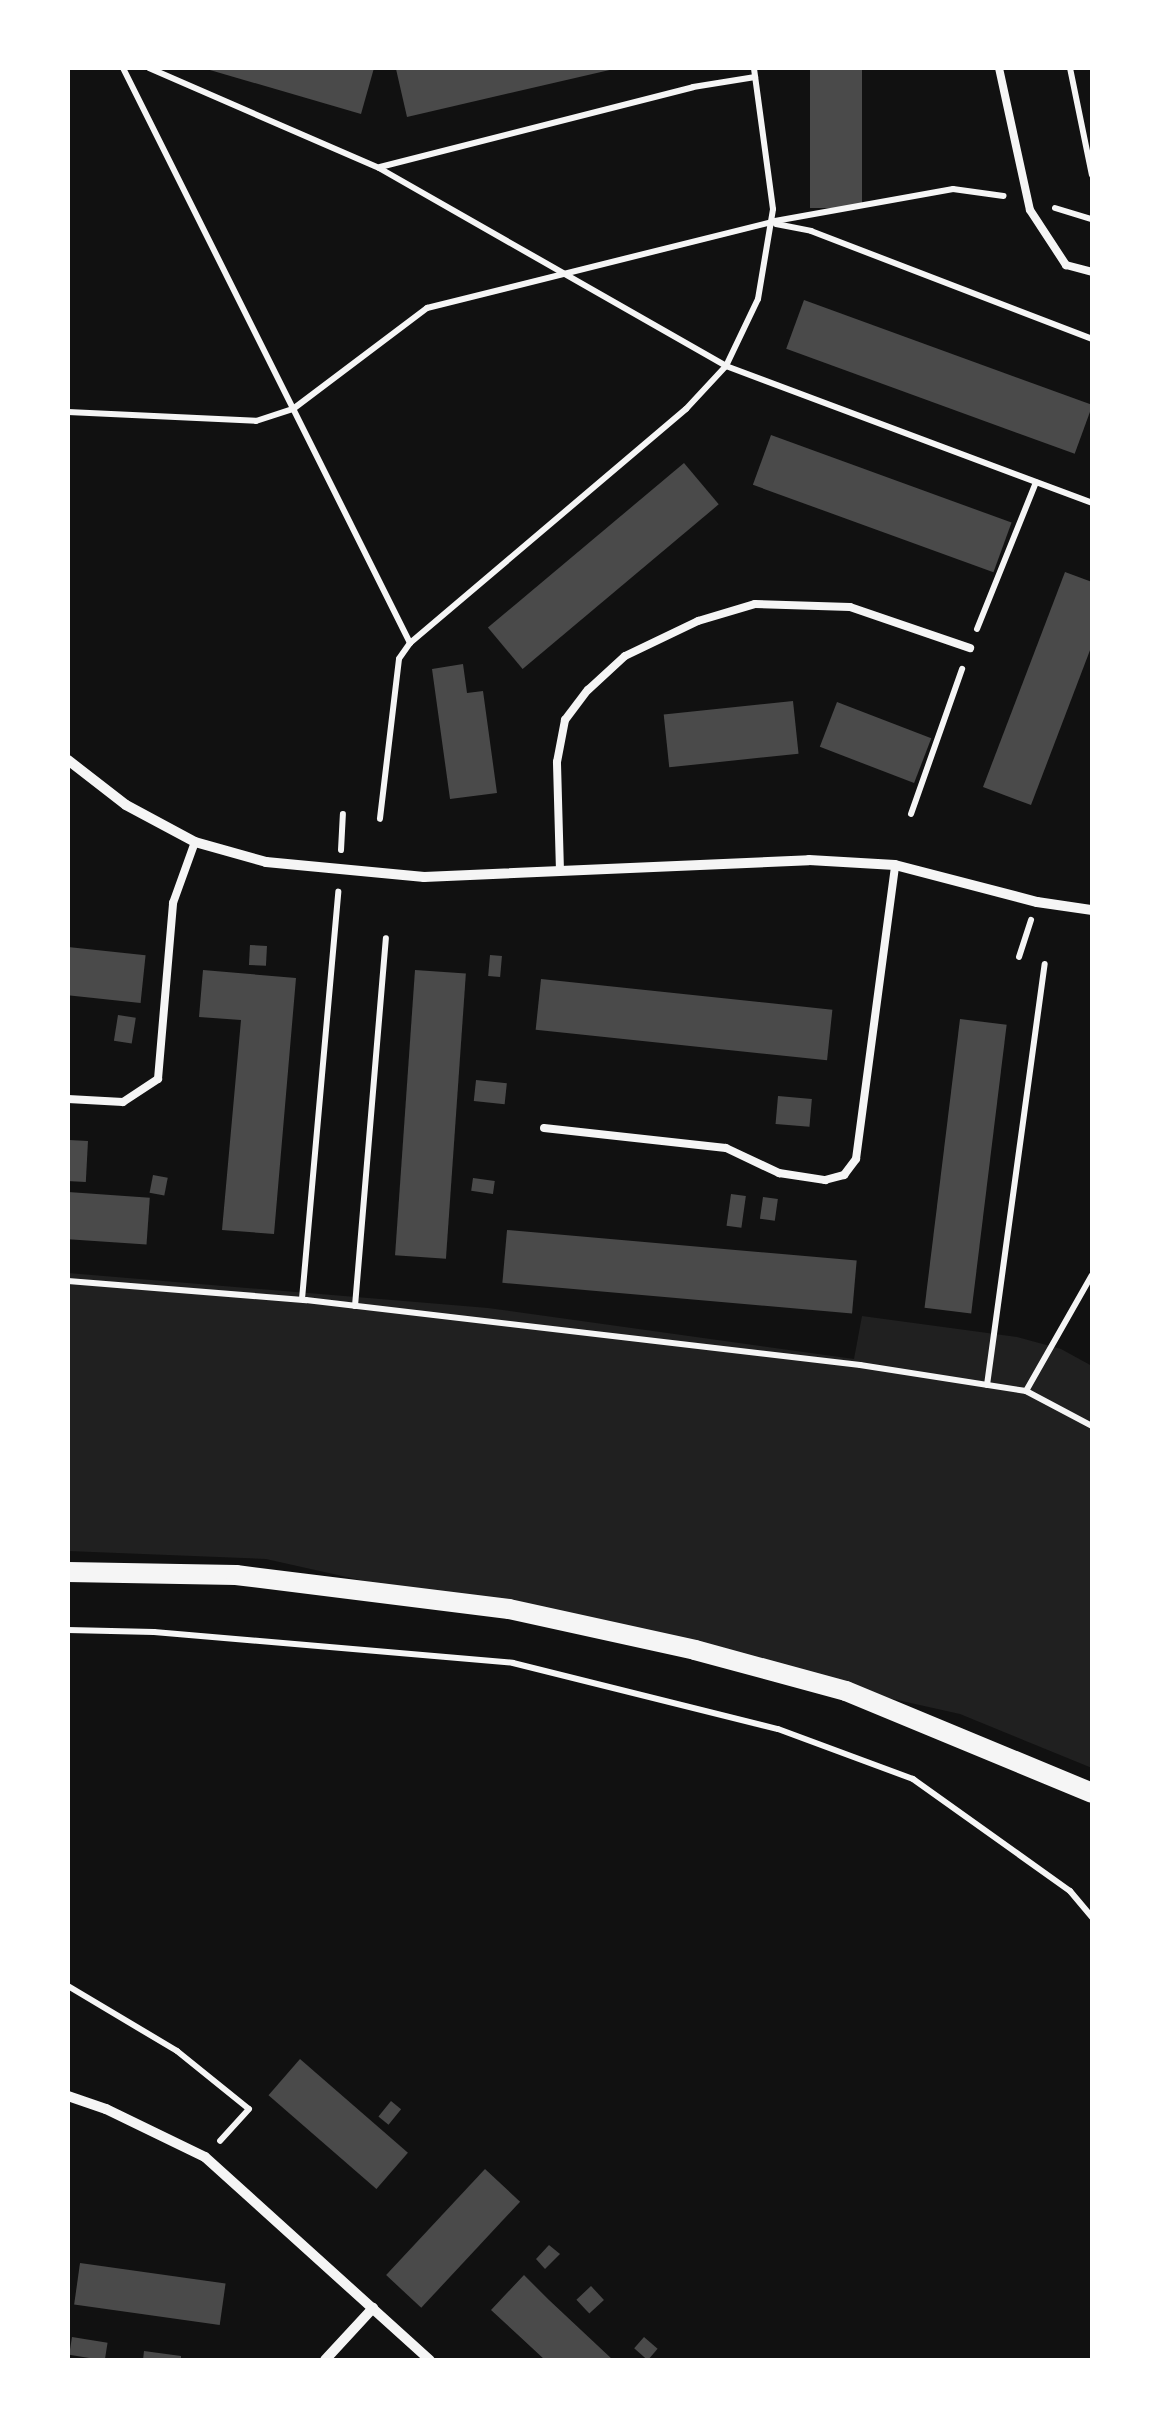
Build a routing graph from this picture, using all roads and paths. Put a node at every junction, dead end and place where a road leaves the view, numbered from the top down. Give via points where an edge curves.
1 (123, 68) edge
2 (150, 68) edge
3 (999, 68) edge
4 (1070, 68) edge
5 (755, 72) edge
6 (379, 168) junction
7 (1092, 175) edge
8 (1027, 200) junction
9 (1092, 219) edge
10 (770, 223) junction
11 (1092, 272) edge
12 (565, 274) junction
13 (1092, 339) edge
14 (726, 366) junction
15 (293, 409) junction
16 (68, 412) edge
17 (1092, 502) edge
18 (410, 643) junction
19 (970, 648) dead end
20 (68, 760) edge
21 (380, 819) dead end
22 (195, 842) junction
23 (895, 866) junction
24 (560, 871) junction
25 (1037, 902) junction
26 (1092, 910) edge
27 (338, 911) dead end
28 (386, 938) dead end
29 (1019, 957) dead end
30 (1045, 964) dead end
31 (68, 1098) edge
32 (544, 1128) dead end
33 (1092, 1275) edge
34 (68, 1280) edge
35 (302, 1299) junction
36 (355, 1306) junction
37 (987, 1385) junction
38 (1026, 1392) junction
39 (1092, 1426) edge
40 (68, 1572) edge
41 (68, 1630) edge
42 (1092, 1793) edge
43 (1092, 1916) edge
44 (68, 1986) edge
45 (68, 2096) edge
46 (205, 2158) junction
47 (373, 2308) junction
48 (325, 2360) edge
49 (430, 2360) edge

1 - 15 path
2 - 6 path
3 - 8 lane
4 - 7 path
5 - 6 path
5 - 10 path
6 - 12 path
8 - 9 path
8 - 10 path via 953,189
8 - 11 lane via 1066,265
10 - 12 path
10 - 13 path via 811,230
10 - 14 path via 758,300
12 - 14 path
12 - 15 path via 427,308
14 - 17 path
14 - 18 path via 686,409
15 - 16 path via 256,421
15 - 18 path
18 - 21 path via 400,659
19 - 24 lane via 850,606 754,604 698,621 625,656 564,720 557,762
20 - 22 street via 126,806
22 - 24 street via 266,862 339,872 424,877
22 - 31 lane via 173,903 158,1078 123,1102
23 - 24 street via 810,860
23 - 25 street
23 - 32 lane via 856,1159 844,1174 826,1180 779,1173 726,1148
25 - 26 street
25 - 29 path
27 - 35 path
28 - 36 path
30 - 37 path
33 - 38 path
34 - 35 path
35 - 36 path
36 - 37 path
37 - 38 path
38 - 39 path
40 - 42 main road via 236,1574 527,1613 846,1691
41 - 43 path via 513,1663 778,1729 913,1780 1070,1891
44 - 46 path via 177,2051 249,2109
45 - 46 street
46 - 47 street
47 - 48 street
47 - 49 street

